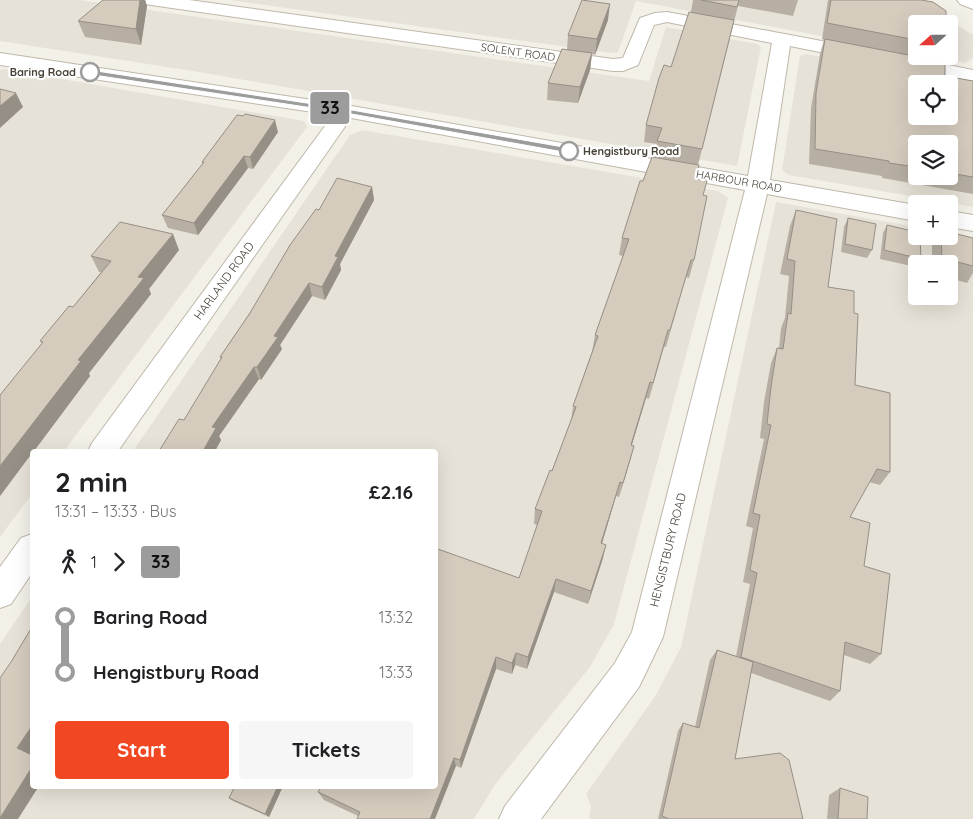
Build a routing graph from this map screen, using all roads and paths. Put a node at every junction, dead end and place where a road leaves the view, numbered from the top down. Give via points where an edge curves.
1 (150, 0) edge
2 (966, 0) edge
3 (973, 4) edge
4 (782, 39) junction
5 (0, 58) edge
6 (973, 76) edge
7 (346, 111) junction
8 (758, 184) junction
9 (908, 212) edge
10 (958, 220) edge
11 (973, 223) edge
12 (103, 449) edge
13 (30, 551) edge
14 (0, 594) edge
15 (518, 819) edge

1 - 4 street, SOLENT ROAD via 613,65 632,61 646,22 654,18 667,17
2 - 3 street
4 - 6 street, SOLENT ROAD
4 - 8 street, HENGISTBURY ROAD
5 - 7 street, HARBOUR ROAD
7 - 8 street, HARBOUR ROAD
7 - 12 street, HARLAND ROAD
8 - 9 street, HARBOUR ROAD
8 - 15 street, HENGISTBURY ROAD via 647,637 627,675
10 - 11 street
13 - 14 street

